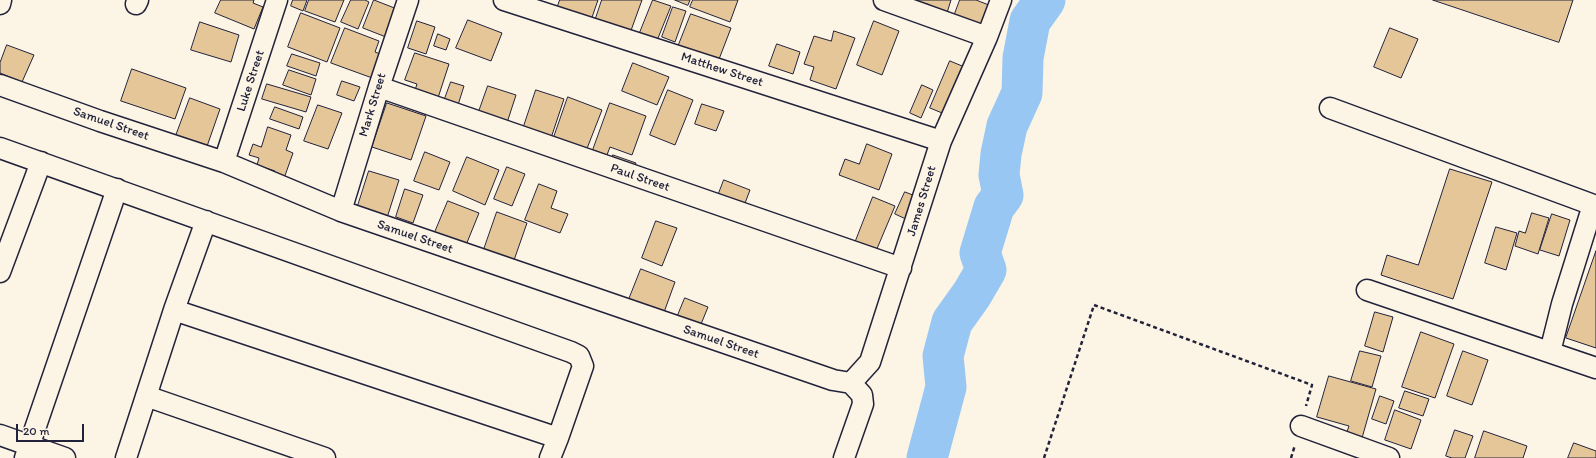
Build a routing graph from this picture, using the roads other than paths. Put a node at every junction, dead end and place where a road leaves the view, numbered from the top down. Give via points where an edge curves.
1 (1, 0) edge
2 (277, 0) edge
3 (408, 0) edge
4 (504, 0) edge
5 (884, 0) edge
6 (1001, 0) edge
7 (0, 4) edge
8 (987, 37) junction
9 (0, 85) edge
10 (378, 87) junction
11 (1330, 108) dead end
12 (941, 141) junction
13 (0, 148) edge
14 (41, 162) junction
15 (224, 162) junction
16 (117, 189) junction
17 (1594, 205) edge
18 (341, 211) junction
19 (206, 221) junction
20 (901, 268) junction
21 (0, 272) edge
22 (1367, 290) dead end
23 (174, 310) junction
24 (1550, 352) junction
25 (1596, 368) edge
26 (842, 382) junction
27 (146, 396) junction
28 (1301, 426) road end
29 (0, 434) edge
30 (558, 438) junction
31 (28, 452) edge
32 (65, 458) edge
33 (126, 458) edge
34 (325, 458) edge
35 (550, 458) edge
36 (844, 458) edge
37 (1389, 458) edge

1 - 7 street
2 - 15 street, Luke Street
3 - 10 street, Mark Street
4 - 12 street, Matthew Street
5 - 8 street
6 - 8 street, James Street
8 - 12 street, James Street
9 - 15 street, Samuel Street
10 - 18 street, Mark Street
10 - 20 street, Paul Street
11 - 17 street
12 - 20 street, James Street
13 - 14 street
14 - 16 street
14 - 21 street
15 - 18 street, Samuel Street
16 - 19 street
16 - 31 street
17 - 24 street via 1562,304
18 - 26 street, Samuel Street
19 - 23 street
19 - 30 street via 579,356 583,366
20 - 26 street, James Street via 870,362
22 - 24 street
23 - 27 street
23 - 30 street
24 - 25 street
26 - 36 street via 862,395 863,404
27 - 33 street
27 - 34 street
28 - 37 street
29 - 31 street
30 - 35 street
31 - 32 street

